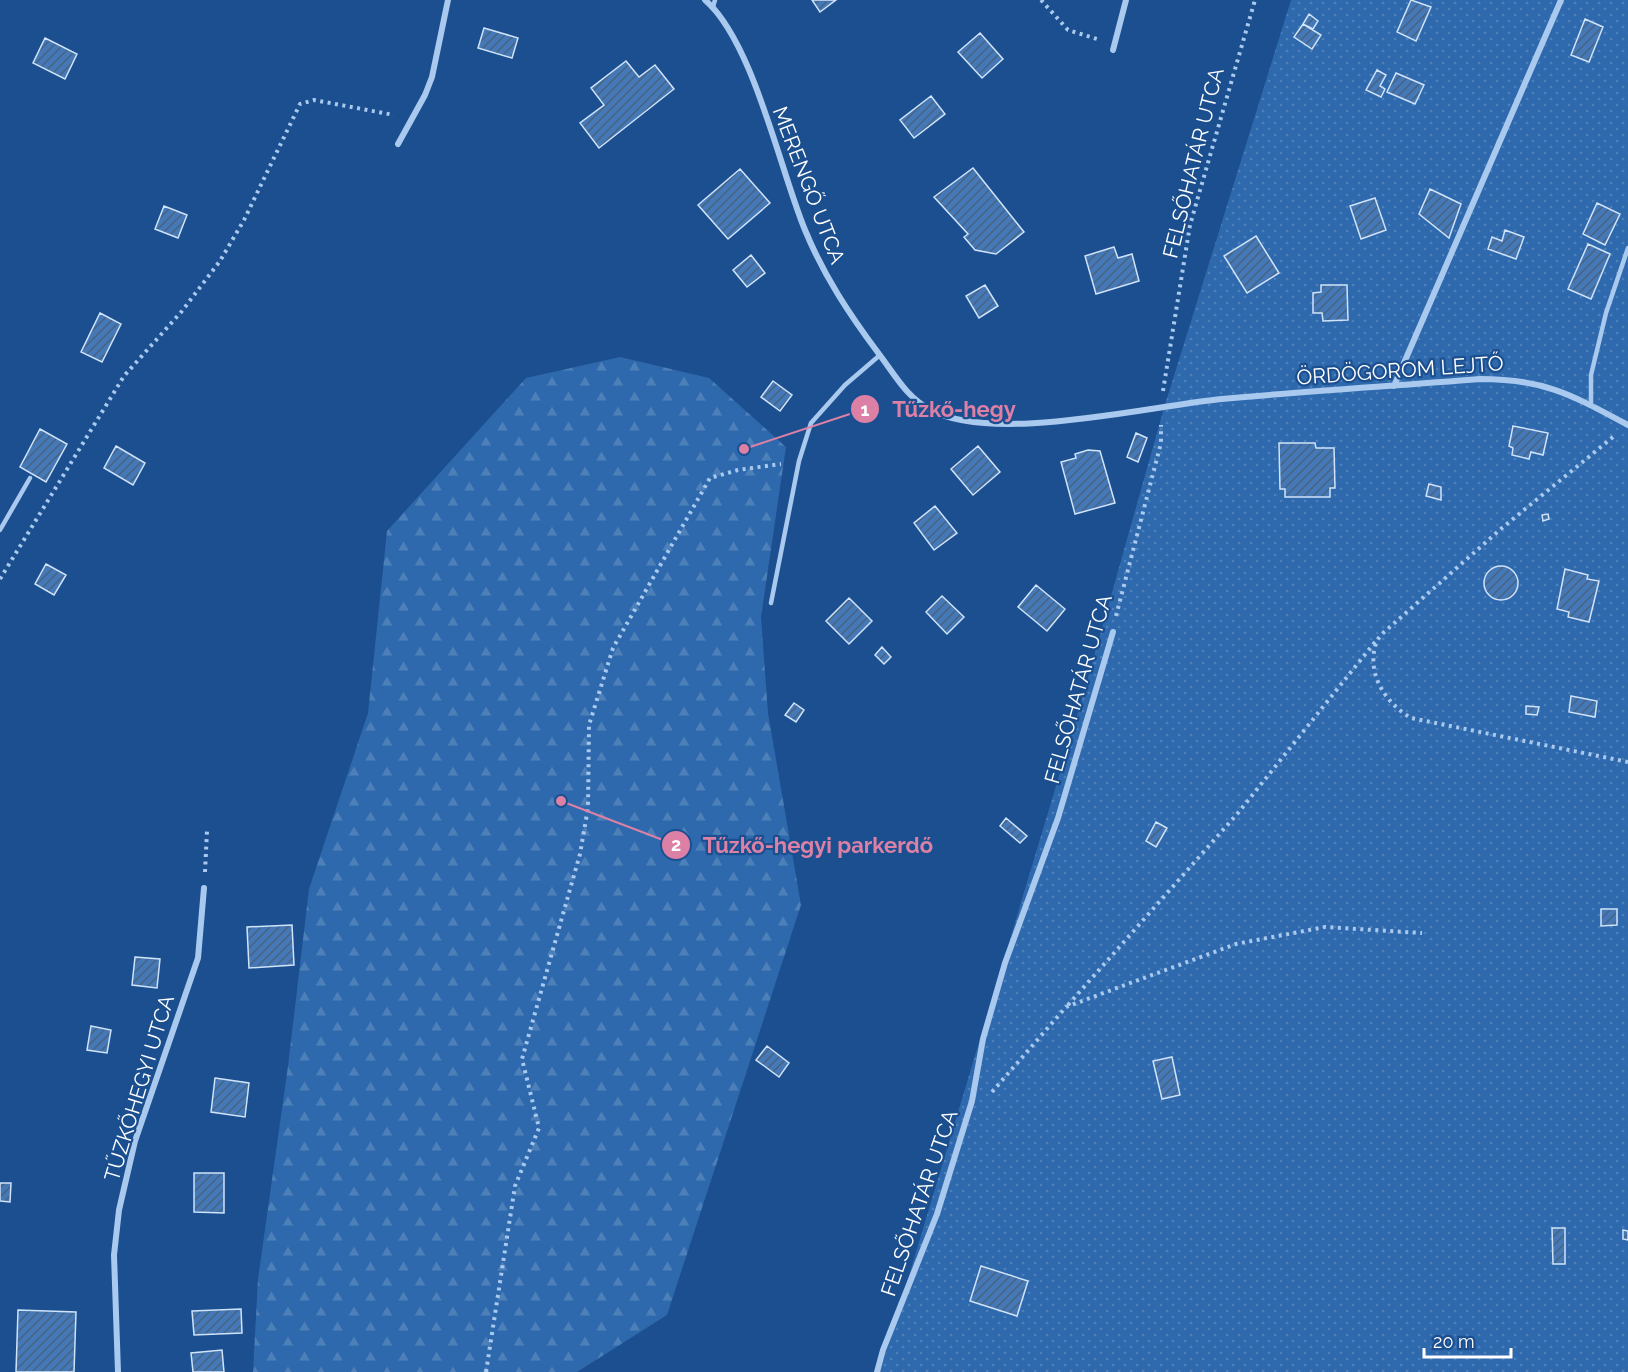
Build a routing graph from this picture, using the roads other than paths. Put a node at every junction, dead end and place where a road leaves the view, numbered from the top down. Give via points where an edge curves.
1 (448, 0) edge
2 (705, 0) edge
3 (1126, 0) edge
4 (1561, 0) edge
5 (714, 4) edge
6 (1113, 50) dead end
7 (398, 144) dead end
8 (1628, 248) edge
9 (880, 356) junction
10 (1394, 386) junction
11 (1591, 403) junction
12 (1162, 408) joint
13 (1628, 424) edge
14 (30, 478) dead end
15 (0, 530) edge
16 (771, 603) dead end
17 (1113, 632) road end
18 (204, 888) road end
19 (118, 1372) edge
20 (877, 1372) edge

1 - 7 street via 432,77
2 - 5 street, MERENGŐ UTCA
3 - 6 street
4 - 10 street
5 - 9 street, MERENGŐ UTCA via 751,78 823,273
8 - 11 lane via 1591,375
9 - 12 street, MERENGŐ UTCA via 900,386 916,401 957,419 1019,423
9 - 16 lane via 845,384 811,423 799,461
10 - 11 street, ÖRDÖGOROM LEJTŐ via 1511,379 1547,385
10 - 12 street, ÖRDÖGOROM LEJTŐ via 1220,399
11 - 13 street, ÖRDÖGOROM LEJTŐ
14 - 15 lane
17 - 20 street, FELSŐHATÁR UTCA via 1058,818 1005,963 983,1039 972,1101 937,1214 882,1350
18 - 19 street, TŰZKŐHEGYI UTCA via 198,957 135,1141 119,1210 114,1255

